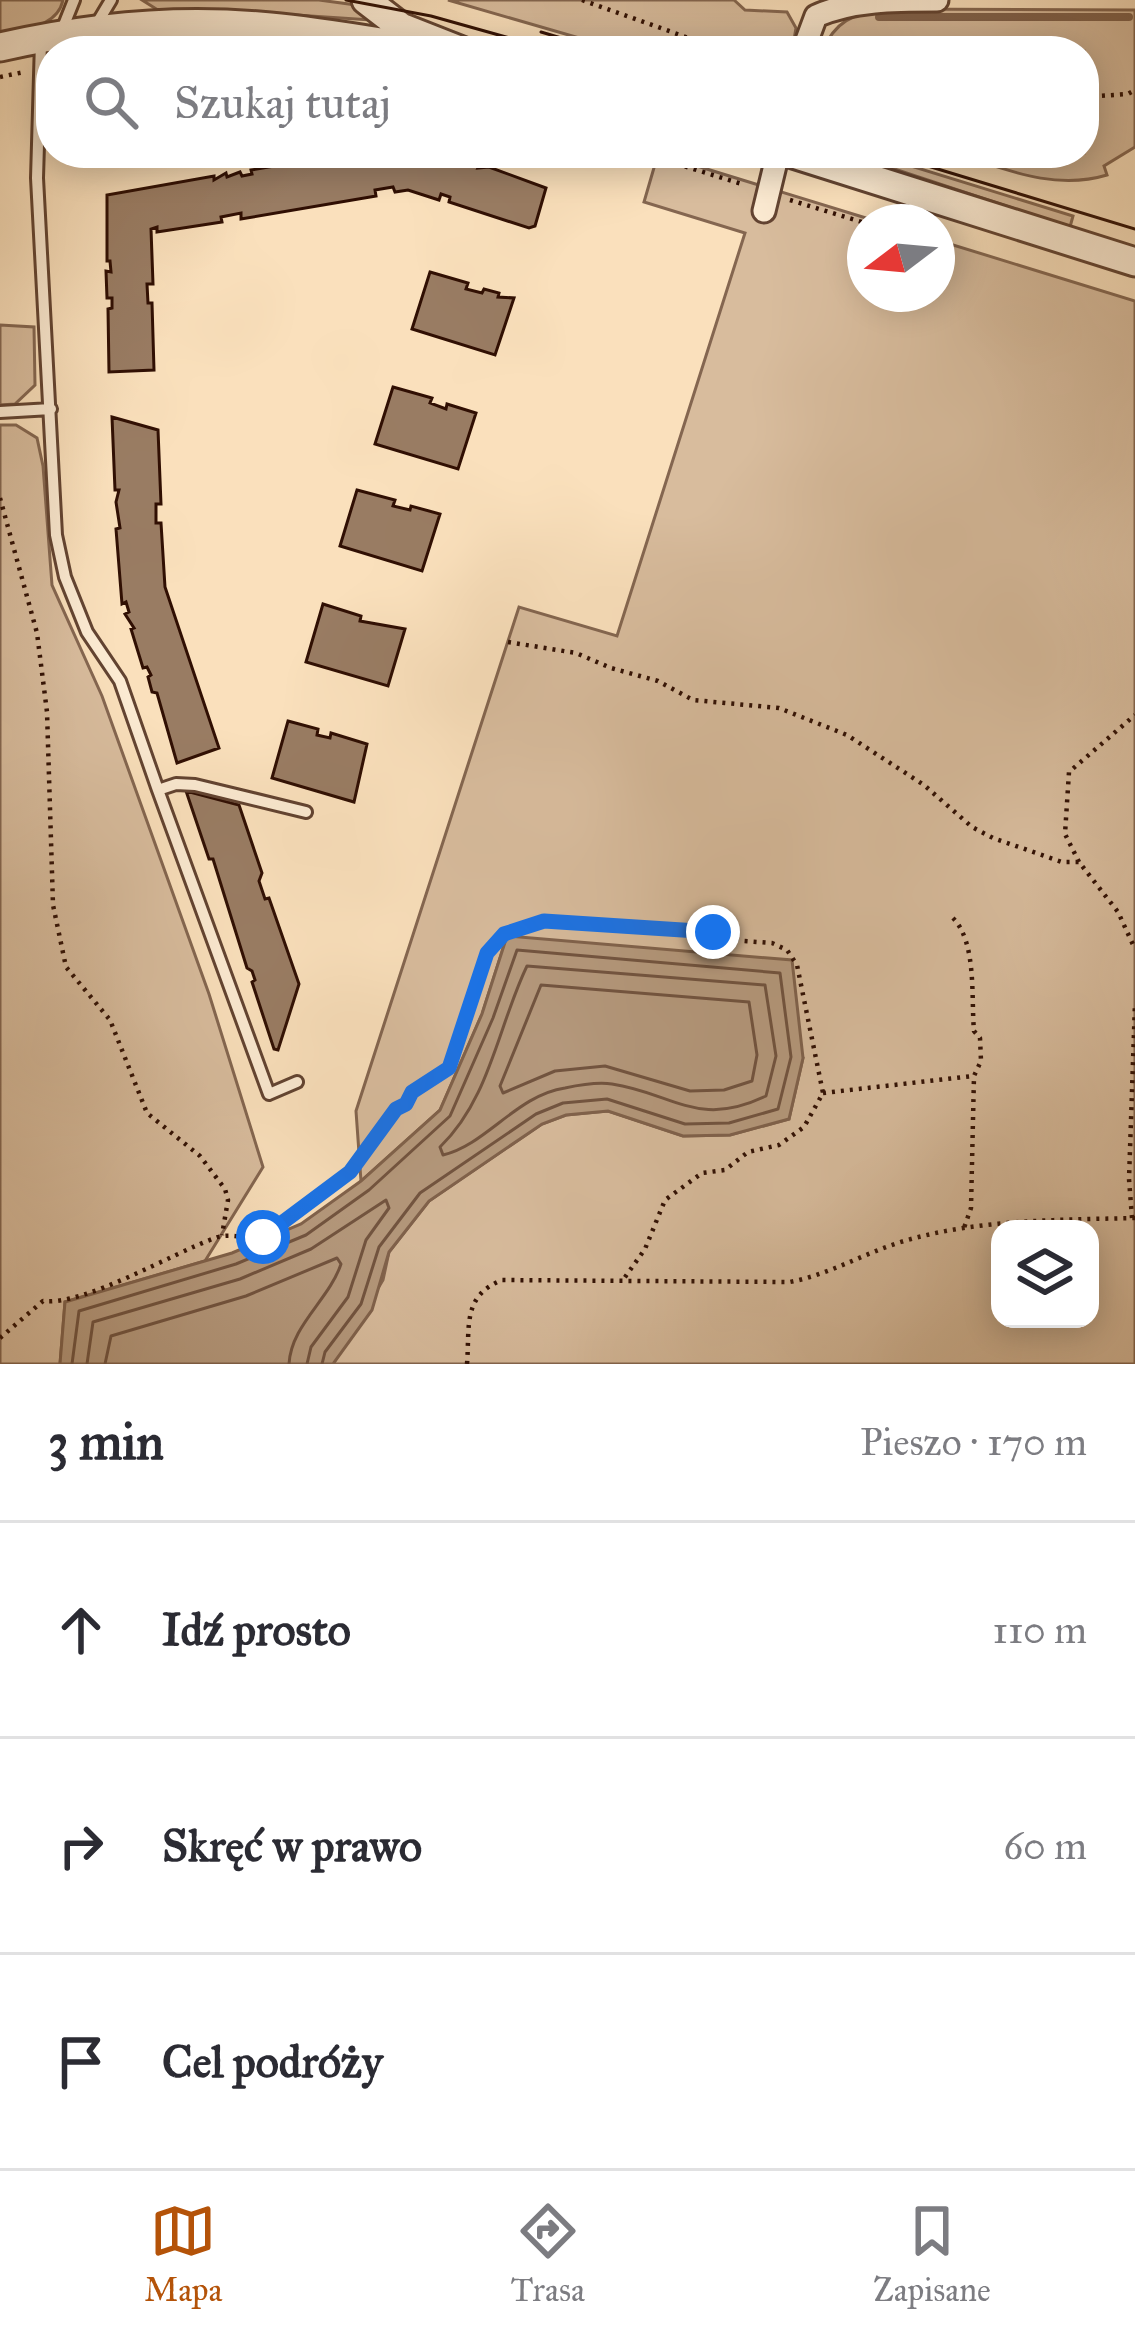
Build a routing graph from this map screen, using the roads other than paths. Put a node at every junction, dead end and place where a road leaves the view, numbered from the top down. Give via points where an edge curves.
1 (74, 0) edge
2 (111, 0) edge
3 (366, 0) edge
4 (937, 0) edge
5 (815, 8) edge
6 (89, 32) junction
7 (49, 36) edge
8 (56, 36) edge
9 (321, 36) edge
10 (424, 36) edge
11 (36, 39) edge
12 (0, 46) edge
13 (38, 168) edge
14 (774, 168) edge
15 (837, 168) edge
16 (764, 211) dead end
17 (1135, 262) edge
18 (51, 409) junction
19 (0, 412) edge
20 (158, 790) junction
21 (306, 812) dead end
22 (297, 1082) dead end

1 - 7 lane via 64,26
2 - 6 lane
3 - 10 street
4 - 5 street
6 - 8 street
6 - 9 street via 236,25
11 - 12 street
13 - 18 lane
14 - 16 street
15 - 17 street
18 - 19 lane
18 - 20 lane via 65,577 86,632 120,681
20 - 21 lane via 195,784
20 - 22 lane via 269,1094

